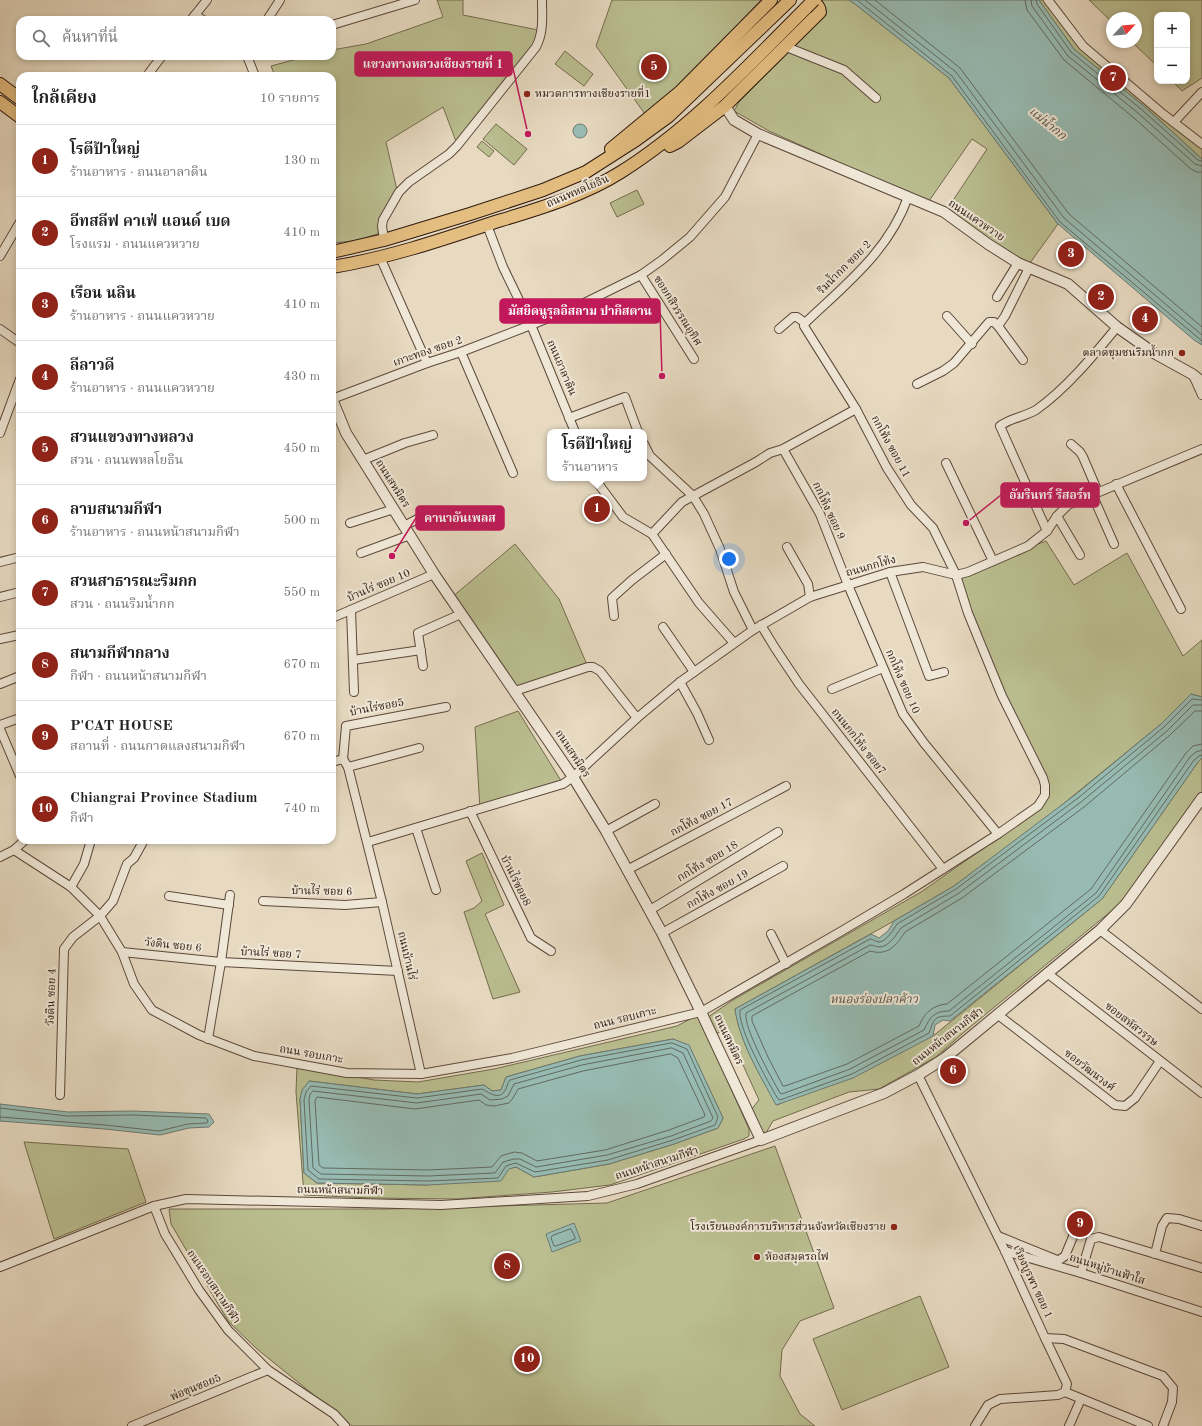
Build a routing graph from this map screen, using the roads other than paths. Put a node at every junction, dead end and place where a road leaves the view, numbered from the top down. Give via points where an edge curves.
1 (207, 0) edge
2 (280, 0) edge
3 (391, 0) edge
4 (415, 0) edge
5 (542, 0) edge
6 (771, 0) edge
7 (790, 0) edge
8 (1048, 0) edge
9 (810, 3) edge
10 (385, 10) junction
11 (195, 16) edge
12 (270, 16) edge
13 (336, 24) edge
14 (784, 46) junction
15 (159, 60) edge
16 (249, 60) edge
17 (150, 72) edge
18 (253, 72) edge
19 (0, 84) edge
20 (1202, 92) edge
21 (16, 96) edge
22 (876, 98) dead end
23 (0, 102) edge
24 (725, 106) junction
25 (16, 114) edge
26 (1174, 122) junction
27 (758, 134) junction
28 (1202, 144) edge
29 (599, 164) junction
30 (623, 171) junction
31 (908, 198) junction
32 (487, 225) junction
33 (16, 229) edge
34 (384, 240) junction
35 (336, 251) edge
36 (0, 256) edge
37 (380, 258) junction
38 (1018, 263) junction
39 (336, 266) edge
40 (1029, 268) junction
41 (641, 275) junction
42 (997, 297) dead end
43 (948, 316) dead end
44 (531, 325) junction
45 (805, 326) junction
46 (998, 326) junction
47 (1117, 327) junction
48 (0, 329) edge
49 (779, 329) dead end
50 (16, 339) edge
51 (972, 344) junction
52 (461, 352) junction
53 (694, 359) dead end
54 (1023, 360) dead end
55 (426, 364) junction
56 (1192, 374) junction
57 (1202, 382) edge
58 (917, 384) dead end
59 (16, 390) edge
60 (1202, 395) edge
61 (336, 398) edge
62 (336, 409) edge
63 (856, 409) junction
64 (569, 418) junction
65 (574, 429) edge
66 (637, 429) edge
67 (0, 433) edge
68 (433, 435) dead end
69 (1071, 444) dead end
70 (783, 449) junction
71 (1202, 449) edge
72 (647, 450) edge
73 (363, 460) junction
74 (946, 463) dead end
75 (513, 473) dead end
76 (596, 481) edge
77 (1116, 484) junction
78 (1095, 493) junction
79 (692, 496) junction
80 (394, 509) junction
81 (429, 513) dead end
82 (1057, 516) junction
83 (350, 523) dead end
84 (407, 531) junction
85 (1047, 531) junction
86 (652, 534) junction
87 (1114, 544) dead end
88 (787, 547) dead end
89 (361, 552) dead end
90 (666, 554) junction
91 (1080, 556) dead end
92 (16, 558) edge
93 (993, 561) junction
94 (0, 562) edge
95 (890, 572) junction
96 (434, 574) junction
97 (956, 575) junction
98 (848, 585) junction
99 (16, 593) edge
100 (810, 596) junction
101 (0, 597) edge
102 (1181, 608) dead end
103 (351, 610) junction
104 (461, 614) junction
105 (336, 616) edge
106 (614, 616) dead end
107 (761, 625) junction
108 (664, 627) dead end
109 (753, 630) junction
110 (16, 636) edge
111 (0, 639) edge
112 (734, 643) junction
113 (421, 650) junction
114 (353, 660) junction
115 (423, 666) dead end
116 (883, 668) junction
117 (694, 672) junction
118 (944, 672) dead end
119 (16, 678) edge
120 (680, 682) junction
121 (0, 684) edge
122 (832, 689) dead end
123 (515, 691) junction
124 (354, 692) dead end
125 (446, 707) dead end
126 (637, 718) junction
127 (16, 719) edge
128 (0, 725) edge
129 (0, 729) edge
130 (709, 740) dead end
131 (419, 748) dead end
132 (343, 759) junction
133 (336, 761) edge
134 (16, 766) edge
135 (348, 767) junction
136 (573, 777) junction
137 (786, 786) dead end
138 (1202, 798) edge
139 (654, 804) dead end
140 (470, 812) junction
141 (416, 828) junction
142 (606, 831) junction
143 (778, 832) dead end
144 (998, 834) junction
145 (368, 842) junction
146 (21, 844) edge
147 (90, 844) edge
148 (142, 844) edge
149 (14, 850) junction
150 (0, 856) edge
151 (784, 866) dead end
152 (943, 869) junction
153 (627, 870) junction
154 (71, 887) junction
155 (436, 890) dead end
156 (230, 895) dead end
157 (169, 896) dead end
158 (263, 901) dead end
159 (382, 902) junction
160 (229, 905) junction
161 (650, 910) junction
162 (100, 916) junction
163 (1100, 930) junction
164 (662, 933) junction
165 (771, 934) dead end
166 (551, 951) dead end
167 (122, 952) junction
168 (221, 962) junction
169 (786, 964) junction
170 (398, 971) junction
171 (1047, 973) junction
172 (1202, 1009) edge
173 (701, 1012) junction
174 (997, 1014) junction
175 (208, 1038) junction
176 (1160, 1062) junction
177 (421, 1074) junction
178 (918, 1076) junction
179 (1202, 1093) edge
180 (60, 1095) dead end
181 (761, 1140) junction
182 (154, 1206) junction
183 (1079, 1222) dead end
184 (1202, 1226) edge
185 (998, 1236) junction
186 (1005, 1251) junction
187 (1155, 1254) junction
188 (0, 1267) edge
189 (1202, 1268) edge
190 (1081, 1273) junction
191 (1202, 1312) edge
192 (1045, 1338) junction
193 (268, 1370) junction
194 (1065, 1392) junction
195 (1081, 1399) junction
196 (1126, 1422) edge
197 (132, 1426) edge
198 (345, 1426) edge
199 (975, 1426) edge
200 (1069, 1426) edge
201 (1148, 1426) edge
202 (1163, 1426) edge

1 - 11 street
2 - 12 street
3 - 10 street
4 - 10 street
5 - 34 street via 542,31 536,47 457,146 404,187 386,214 382,226
6 - 29 main road via 680,92 612,148
7 - 29 main road, ถนนพหลโยธิน via 669,116
8 - 26 street via 1083,46
9 - 14 main road via 818,5 820,12
9 - 30 main road, ถนนพหลโยธิน via 709,104 673,135
10 - 13 street
14 - 22 street via 844,70
14 - 24 main road
15 - 17 street
16 - 18 street
19 - 21 main road
20 - 26 street
23 - 25 main road
24 - 27 street, ถนนแควหวาย via 734,120
24 - 30 main road via 678,142
26 - 28 street
27 - 31 street, ถนนแควหวาย
27 - 41 street, เกาะทอง ซอย 2 via 725,197 690,236
29 - 34 main road, ถนนพหลโยธิน via 573,179 543,190
30 - 32 main road, ถนนพหลโยธิน via 605,182 550,205
31 - 38 street, ถนนแควหวาย via 944,212
31 - 45 street, ริมน้ำกก ซอย 2 via 886,241 862,270
32 - 37 main road, ถนนพหลโยธิน
32 - 44 street, ถนนอาลาดิน via 503,267
33 - 36 street
34 - 35 main road, ถนนพหลโยธิน
37 - 39 main road, ถนนพหลโยธิน
37 - 55 street
38 - 40 street, ถนนแควหวาย
38 - 42 street
40 - 46 street
40 - 47 street, ถนนแควหวาย via 1068,284
41 - 44 street, เกาะทอง ซอย 2 via 580,305
41 - 53 street, ซอยกสิวรรณอุทิศ
43 - 51 street
44 - 52 street, เกาะทอง ซอย 2
44 - 64 street, ถนนอาลาดิน
45 - 49 street via 797,317 793,317
45 - 63 street, กกโท้ง ซอย 11
46 - 51 street via 994,322 989,322
46 - 54 street
47 - 56 street, ถนนแควหวาย via 1154,353
47 - 85 street via 1089,361 1053,396 1034,411 1006,421 1000,426
48 - 50 street
51 - 58 street via 954,363
52 - 55 street, เกาะทอง ซอย 2
52 - 75 street
55 - 61 street, เกาะทอง ซอย 2
56 - 57 street, ถนนแควหวาย
56 - 60 street
59 - 67 street
62 - 73 street, ถนนสหมิตร via 346,433
63 - 70 street
63 - 97 street, กกโท้ง ซอย 11 via 887,468 911,505 933,528
64 - 65 street, ถนนอาลาดิน
64 - 66 street via 625,397
68 - 73 street
69 - 78 street via 1083,457
70 - 79 street via 770,453
70 - 98 street, กกโท้ง ซอย 9 via 820,514
71 - 77 street
72 - 79 street via 650,456
73 - 80 street, ถนนสหมิตร
74 - 93 street
76 - 86 street via 623,517
77 - 78 street
77 - 102 street
78 - 82 street via 1068,505
78 - 87 street
79 - 86 street via 682,502
79 - 109 street via 714,535 734,592
80 - 83 street
80 - 84 street, ถนนสหมิตร
81 - 84 street
82 - 85 street
82 - 91 street
84 - 89 street
84 - 96 street, ถนนสหมิตร
85 - 93 street via 1028,546
86 - 90 street
88 - 100 street via 808,584
90 - 106 street via 612,598
90 - 112 street via 699,603
92 - 94 street
93 - 97 street
95 - 97 street, ถนนกกโท้ง via 923,567
95 - 98 street, ถนนกกโท้ง
95 - 118 street via 929,676
96 - 103 street, บ้านไร่ ซอย 10
96 - 104 street, ถนนสหมิตร
97 - 144 street, กกโท้ง ซอย 11 via 968,613 1002,696 1045,785 1045,795 1038,806
98 - 100 street, ถนนกกโท้ง
98 - 116 street, กกโท้ง ซอย 10
99 - 101 street
100 - 107 street, ถนนกกโท้ง
103 - 105 street, บ้านไร่ ซอย 10
103 - 114 street
104 - 113 street via 418,633
104 - 123 street, ถนนสหมิตร
107 - 109 street, ถนนกกโท้ง
107 - 152 street, ถนนกกโท้ง ซอย7 via 799,684
108 - 117 street
109 - 112 street, ถนนกกโท้ง
110 - 111 street
112 - 117 street, ถนนกกโท้ง
113 - 114 street
113 - 115 street
114 - 124 street
116 - 122 street
116 - 144 street, กกโท้ง ซอย 10 via 911,728
117 - 120 street, ถนนกกโท้ง
119 - 121 street
120 - 126 street, ถนนกกโท้ง
120 - 130 street
123 - 126 street via 593,667 600,671
123 - 136 street, ถนนสหมิตร
125 - 132 street, บ้านไร่ซอย5 via 346,726
126 - 136 street, ถนนกกโท้ง
127 - 128 street
129 - 134 street
131 - 135 street
132 - 133 street
132 - 135 street, ถนนบ้านไร่
135 - 145 street, ถนนบ้านไร่
136 - 140 street via 563,784
136 - 142 street, ถนนสหมิตร
137 - 153 street, กกโท้ง ซอย 17
138 - 163 street, ถนนหน้าสนามกีฬา via 1126,904
139 - 142 street
140 - 141 street
140 - 166 street, บ้านไร่ซอย8 via 531,938
141 - 145 street
141 - 155 street
142 - 153 street, ถนนสหมิตร
143 - 161 street, กกโท้ง ซอย 18
144 - 152 street, ถนน รอบเกาะ
145 - 159 street, ถนนบ้านไร่
146 - 149 street
147 - 154 street via 84,864
148 - 162 street, วังดิน ซอย 4 via 134,858 126,864 113,901
149 - 150 street
149 - 154 street, ถนน รอบเกาะ
151 - 164 street, กกโท้ง ซอย 19
152 - 169 street, ถนน รอบเกาะ
153 - 161 street, ถนนสหมิตร
154 - 162 street, ถนน รอบเกาะ
156 - 160 street
157 - 160 street
158 - 159 street, บ้านไร่ ซอย 6 via 345,905
159 - 170 street, ถนนบ้านไร่
160 - 168 street
161 - 164 street, ถนนสหมิตร
162 - 167 street, ถนน รอบเกาะ
162 - 180 street, วังดิน ซอย 4 via 73,937 64,949
163 - 171 street, ถนนหน้าสนามกีฬา
163 - 172 street
164 - 173 street, ถนนสหมิตร
165 - 169 street
167 - 168 street, วังดิน ซอย 6
167 - 175 street, ถนน รอบเกาะ via 134,984 152,1010
168 - 170 street, บ้านไร่ ซอย 7
168 - 175 street
169 - 173 street, ถนน รอบเกาะ
170 - 177 street, ถนนบ้านไร่
171 - 174 street, ถนนหน้าสนามกีฬา
171 - 176 street, ซอยสหัสวรรษ
173 - 177 street, ถนน รอบเกาะ via 512,1058
173 - 181 street, ถนนสหมิตร
174 - 176 street, ซอยวัฒนวงศ์ via 1115,1105 1125,1106 1134,1098
174 - 178 street, ถนนหน้าสนามกีฬา via 945,1058
175 - 177 street, ถนน รอบเกาะ via 254,1056 347,1072
176 - 179 street, ซอยสหัสวรรษ
178 - 181 street, ถนนหน้าสนามกีฬา via 884,1093
178 - 185 street, เวียงบูรพา ซอย 1
181 - 182 street, ถนนหน้าสนามกีฬา via 637,1184 588,1196 441,1205 186,1199
182 - 188 street, ถนนหน้าสนามกีฬา
182 - 193 street, ถนนรอบสนามกีฬา via 165,1234 199,1290 228,1330
183 - 185 street via 1065,1256 1059,1260
184 - 187 street via 1167,1218 1162,1226
185 - 186 street, เวียงบูรพา ซอย 1
186 - 190 street, ถนนหมู่บ้านฟ้าใส
186 - 192 street, เวียงบูรพา ซอย 1
187 - 189 street
187 - 190 street via 1099,1237 1092,1238
190 - 191 street, ถนนหมู่บ้านฟ้าใส
192 - 194 street via 1067,1384
192 - 202 street via 1064,1339 1163,1376 1173,1388 1172,1402
193 - 197 street, พ่อขุนซอย5
193 - 198 street, ถนนรอบสนามกีฬา via 334,1414
194 - 195 street
194 - 199 street via 1058,1395 1000,1399 988,1405
195 - 196 street
195 - 200 street
196 - 201 street

